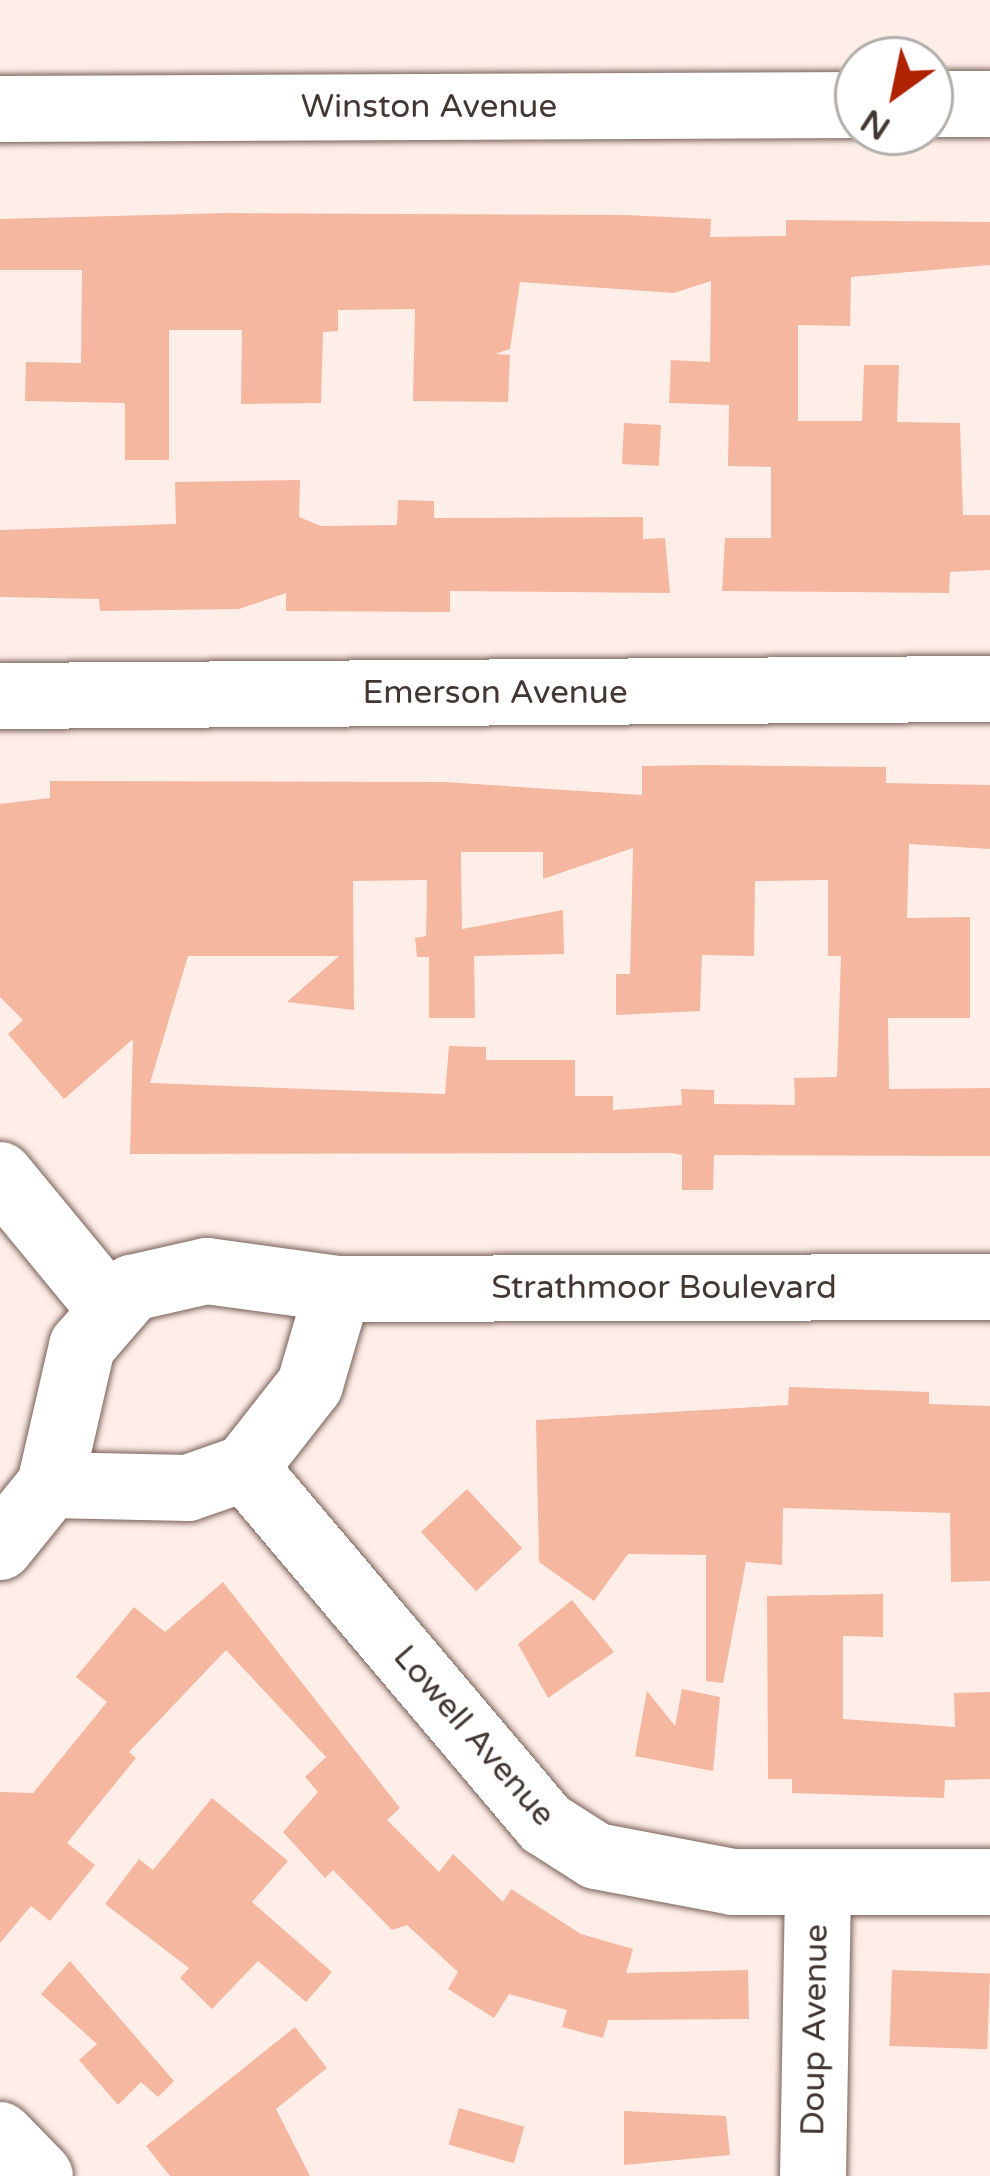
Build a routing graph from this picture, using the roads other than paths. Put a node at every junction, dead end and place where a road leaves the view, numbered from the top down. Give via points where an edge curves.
1 (954, 104) edge
2 (990, 104) edge
3 (834, 105) edge
4 (0, 109) edge
5 (990, 689) edge
6 (0, 696) edge
7 (0, 1175) edge
8 (990, 1287) edge
9 (338, 1289) junction
10 (108, 1306) junction
11 (245, 1468) junction
12 (50, 1485) junction
13 (0, 1547) edge
14 (990, 1882) edge
15 (818, 1884) junction
16 (0, 2135) edge
17 (40, 2176) edge
18 (813, 2176) edge

1 - 2 street
3 - 4 street, Winston Avenue
5 - 6 street, Emerson Avenue
7 - 10 street
8 - 9 street, Strathmoor Boulevard
9 - 10 street via 207,1271 160,1276
9 - 11 street via 310,1385
10 - 12 street via 66,1387
11 - 12 street via 188,1488
11 - 15 street, Lowell Avenue via 546,1823 596,1856 660,1874
12 - 13 street
14 - 15 street, Lowell Avenue
15 - 18 street, Doup Avenue
16 - 17 street

